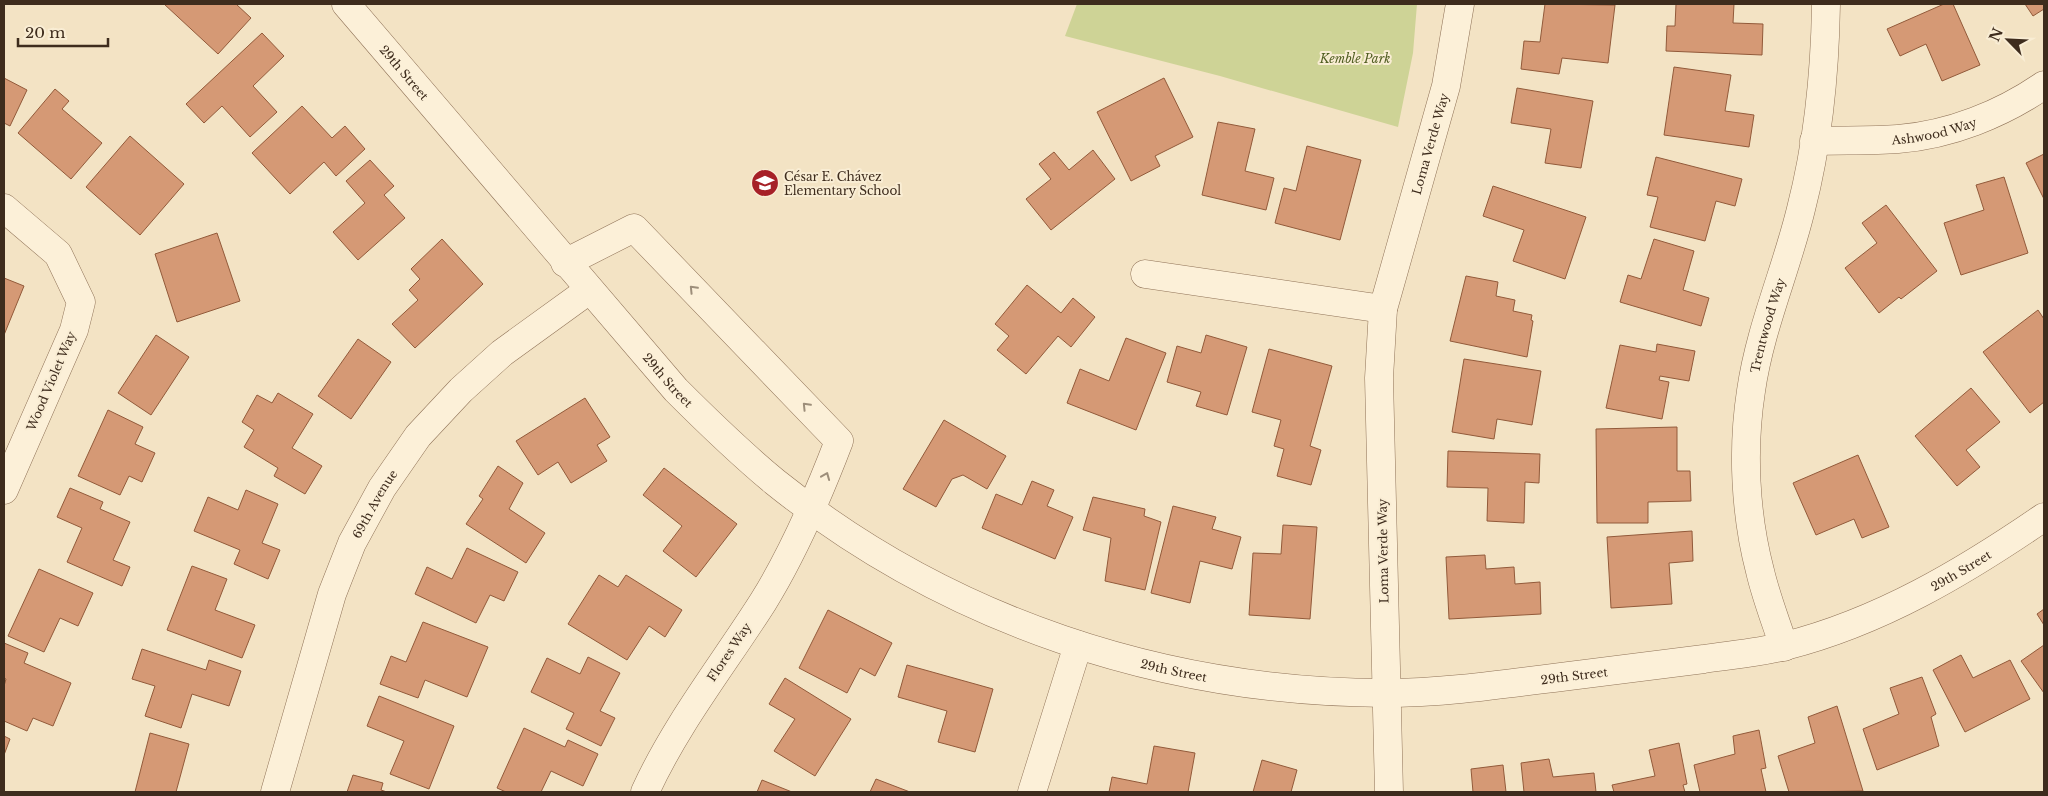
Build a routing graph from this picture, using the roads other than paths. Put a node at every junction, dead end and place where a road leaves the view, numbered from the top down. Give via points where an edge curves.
1 (346, 4) edge
2 (1460, 4) edge
3 (1826, 4) edge
4 (2044, 85) edge
5 (1814, 141) junction
6 (4, 208) edge
7 (566, 263) junction
8 (1145, 274) dead end
9 (588, 290) junction
10 (1382, 309) junction
11 (4, 490) edge
12 (812, 510) junction
13 (2044, 517) edge
14 (1078, 645) junction
15 (1784, 647) junction
16 (1386, 693) junction
17 (275, 792) edge
18 (646, 792) edge
19 (1032, 792) edge
20 (1388, 792) edge

1 - 7 street, 29th Street
2 - 10 street, Loma Verde Way via 1446,86
3 - 5 street, Trentwood Way via 1826,49
4 - 5 street, Ashwood Way via 1993,114 1947,130 1900,139
5 - 15 street, Trentwood Way via 1801,210 1762,332 1751,392 1746,452 1749,512 1760,571
6 - 11 street, Wood Violet Way via 58,254 81,302 74,330
7 - 9 street, 29th Street
12 -> 7 street, Flores Way via 840,441 634,228
8 - 10 street
9 - 12 street, 29th Street via 710,424
9 - 17 street, 69th Avenue via 502,353 461,390 418,436 382,488 352,543 332,594
10 - 16 street, Loma Verde Way via 1379,378
12 - 14 street, 29th Street via 870,549 943,590
12 - 18 street, Flores Way via 764,600 688,713
13 - 15 street, 29th Street via 1988,556 1927,591 1852,624
14 - 16 street, 29th Street via 1212,679 1295,689
14 - 19 street
15 - 16 street, 29th Street via 1462,689
16 - 20 street, Loma Verde Way

